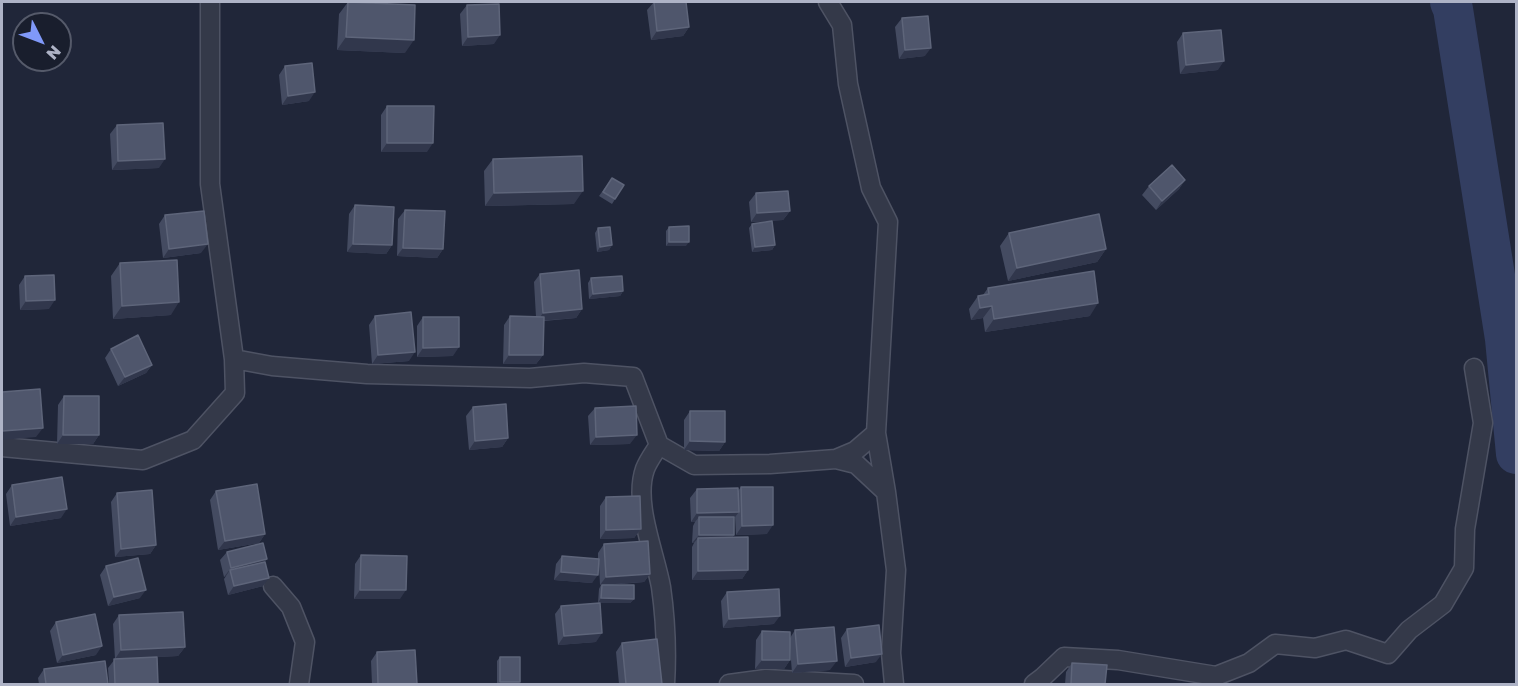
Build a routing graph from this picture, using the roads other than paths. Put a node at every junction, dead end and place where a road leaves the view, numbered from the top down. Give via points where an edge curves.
1 (210, 2) edge
2 (828, 2) edge
3 (234, 359) junction
4 (1474, 368) dead end
5 (876, 432) junction
6 (659, 445) junction
7 (2, 447) edge
8 (836, 459) junction
9 (886, 492) junction
10 (273, 586) dead end
11 (299, 684) edge
12 (665, 684) edge
13 (729, 684) edge
14 (854, 684) edge
15 (894, 684) edge
16 (1034, 684) edge

1 - 3 street via 210,184
2 - 5 street via 842,25 848,84 871,188 888,222
3 - 6 street via 367,375 530,378 584,373 633,377
3 - 7 street via 235,393 193,440 143,460
4 - 16 street via 1483,423 1465,529 1464,568 1443,604 1409,630 1388,654 1346,640 1315,648 1275,644 1249,663 1216,676 1118,660 1064,657
5 - 8 street via 855,451
5 - 9 street
6 - 8 street via 694,465
6 - 12 street via 645,470 641,492 666,621
8 - 9 street via 856,464
9 - 15 street via 896,570 891,653
10 - 11 street via 291,607 305,642
13 - 14 street via 766,679

